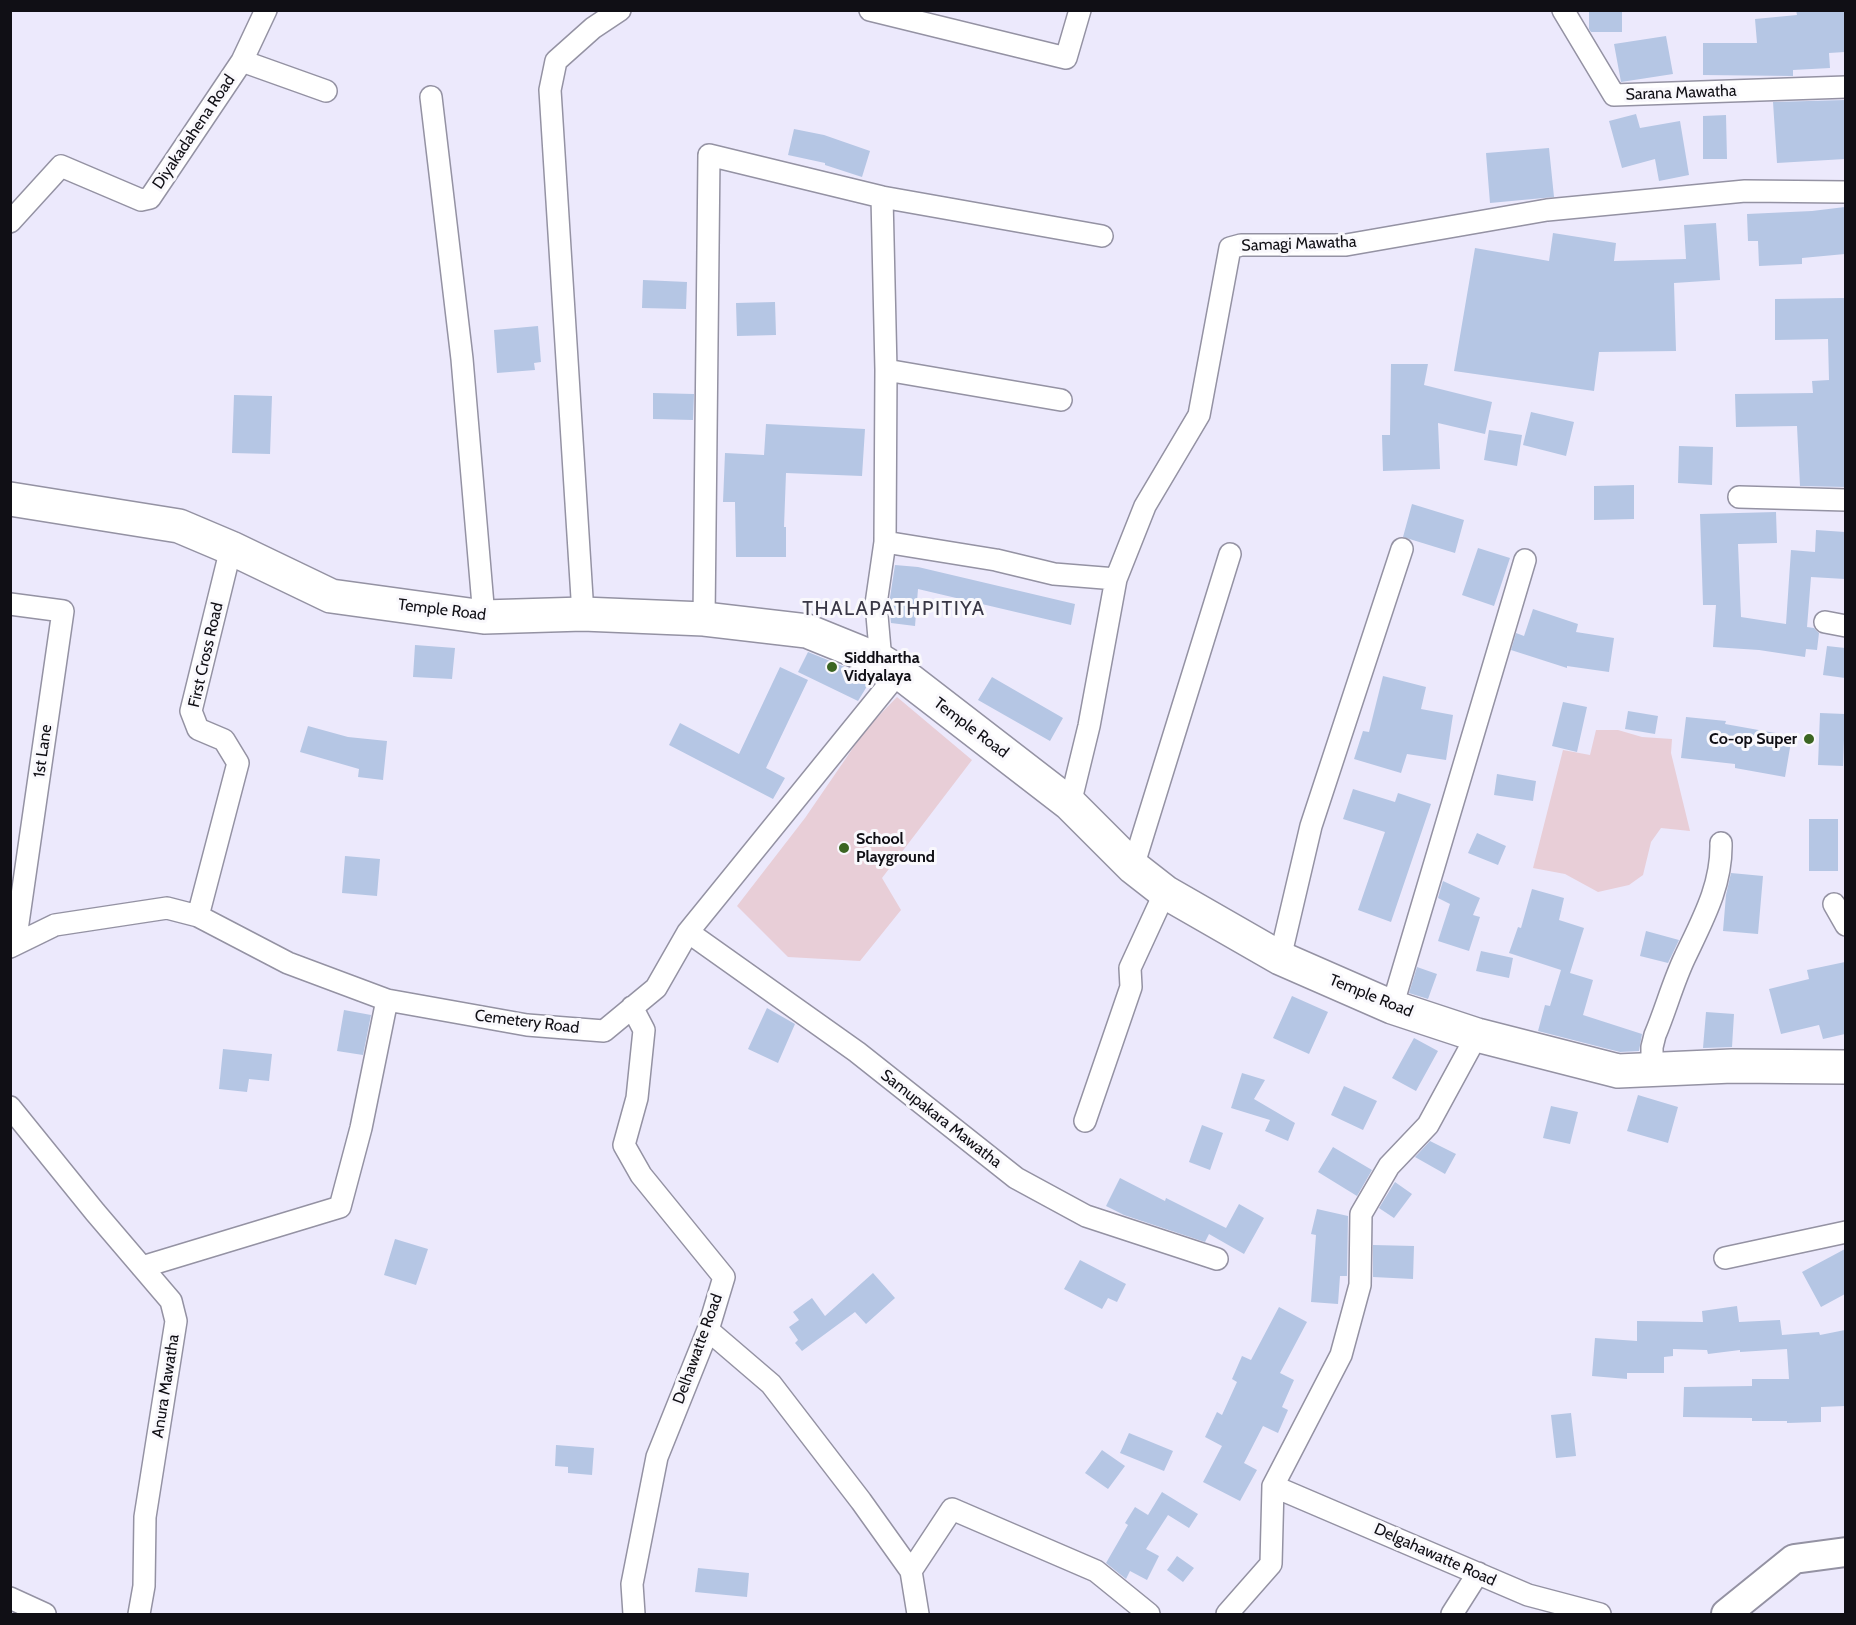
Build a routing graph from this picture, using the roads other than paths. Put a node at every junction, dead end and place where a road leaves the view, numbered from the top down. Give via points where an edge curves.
1 (266, 10) edge
2 (620, 10) edge
3 (870, 10) edge
4 (1080, 10) edge
5 (1563, 10) edge
6 (242, 61) junction
7 (1845, 87) edge
8 (326, 91) dead end
9 (431, 97) dead end
10 (1845, 192) edge
11 (882, 197) junction
12 (10, 222) edge
13 (1102, 236) dead end
14 (886, 370) junction
15 (1060, 400) dead end
16 (1739, 497) dead end
17 (10, 499) edge
18 (1845, 500) edge
19 (885, 542) junction
20 (231, 548) junction
21 (1402, 549) dead end
22 (1230, 554) dead end
23 (1525, 560) dead end
24 (1116, 579) junction
25 (10, 604) edge
26 (583, 614) junction
27 (484, 617) junction
28 (704, 620) junction
29 (890, 666) junction
30 (1070, 804) junction
31 (1721, 843) dead end
32 (1133, 867) junction
33 (1165, 892) junction
34 (1834, 904) dead end
35 (198, 916) junction
36 (1845, 925) edge
37 (688, 933) junction
38 (13, 945) edge
39 (1280, 958) junction
40 (387, 1000) junction
41 (632, 1007) junction
42 (1392, 1007) junction
43 (1477, 1035) junction
44 (1845, 1067) edge
45 (1652, 1070) junction
46 (10, 1107) edge
47 (1085, 1121) dead end
48 (1845, 1232) edge
49 (1217, 1258) dead end
50 (1725, 1258) dead end
51 (142, 1267) junction
52 (708, 1330) junction
53 (1273, 1486) junction
54 (1845, 1552) edge
55 (911, 1571) junction
56 (1478, 1573) junction
57 (10, 1598) edge
58 (45, 1614) edge
59 (139, 1614) edge
60 (633, 1614) edge
61 (918, 1614) edge
62 (1149, 1614) edge
63 (1227, 1614) edge
64 (1452, 1614) edge
65 (1600, 1614) edge
66 (1726, 1614) edge

1 - 6 street, Diyakadahena Road
2 - 26 street via 556,61 550,90
3 - 4 street via 1066,58
5 - 7 street, Sarana Mawatha via 1614,95
6 - 8 street
6 - 12 street, Diyakadahena Road via 150,198 141,200 61,166
9 - 27 street via 462,359
10 - 24 street, Samagi Mawatha via 1745,191 1547,210 1346,245 1230,248 1199,415 1145,506
11 - 13 street
11 - 14 street
11 - 28 street via 709,155
14 - 15 street
14 - 19 street
16 - 18 street
17 - 20 main road, Temple Road via 179,526
19 - 24 street via 1054,574
19 - 29 street via 876,604
20 - 27 main road, Temple Road via 331,596
20 - 35 street, First Cross Road via 191,711 198,729 224,740 238,763
21 - 39 street via 1311,826
22 - 32 street
23 - 42 street
24 - 30 street
25 - 38 street, 1st Lane via 63,611
26 - 27 main road, Temple Road
26 - 28 main road, Temple Road
28 - 29 main road, Temple Road via 807,631
29 - 30 main road, Temple Road
29 - 37 street, Cemetery Road
30 - 32 main road, Temple Road
31 - 45 street via 1722,863 1713,898 1655,1035
32 - 33 main road, Temple Road
33 - 39 main road, Temple Road
33 - 47 street via 1130,968 1131,987
34 - 36 street
35 - 38 street, Cemetery Road via 166,908 55,925
35 - 40 street, Cemetery Road via 288,963
37 - 41 street, Cemetery Road via 656,988
37 - 49 street, Samupakara Mawatha via 857,1052 1016,1178 1086,1216
39 - 42 main road, Temple Road
40 - 41 street, Cemetery Road via 527,1025 604,1031
40 - 51 street via 340,1207
41 - 52 street, Delhawatte Road via 644,1030 637,1098 624,1145 641,1175 724,1277
42 - 43 main road, Temple Road
43 - 45 main road, Temple Road via 1618,1071
43 - 53 street via 1428,1125 1389,1166 1361,1214 1360,1285 1341,1355
44 - 45 main road, Temple Road
46 - 51 street, Anura Mawatha
48 - 50 street
51 - 59 street, Anura Mawatha via 171,1300 176,1321 145,1517 144,1586
52 - 55 street via 771,1384
52 - 60 street, Delhawatte Road via 657,1457 632,1584
53 - 56 street, Delgahawatte Road
53 - 63 street via 1270,1564
54 - 66 main road via 1794,1559
55 - 61 street
55 - 62 street via 952,1509 1096,1571
56 - 64 street
56 - 65 street, Delgahawatte Road via 1528,1595
57 - 58 street

